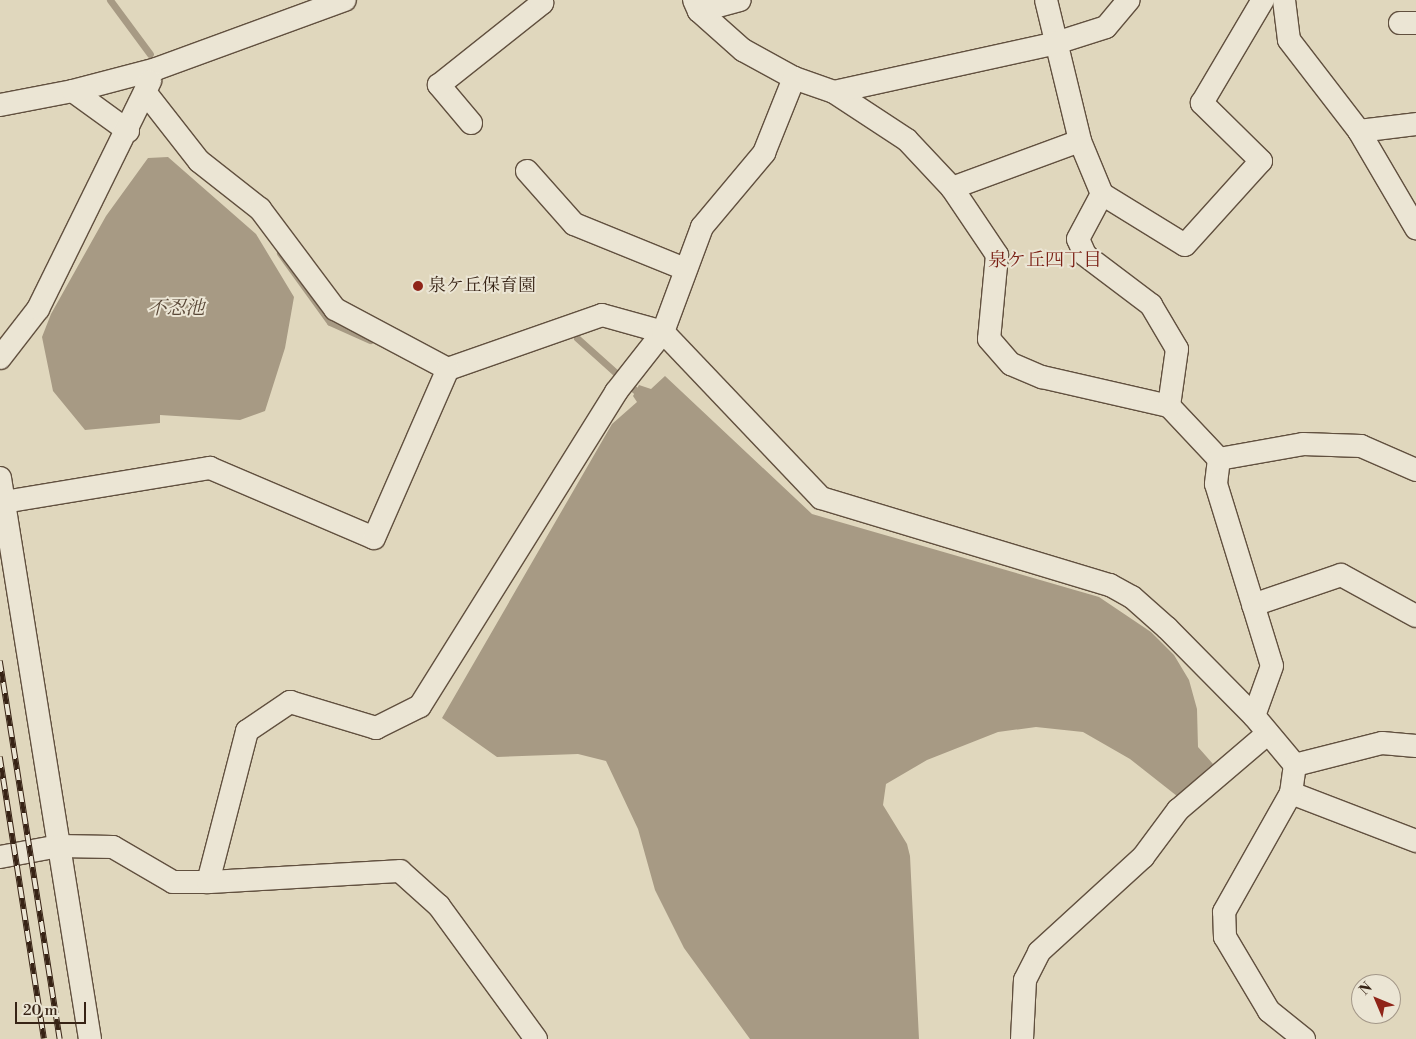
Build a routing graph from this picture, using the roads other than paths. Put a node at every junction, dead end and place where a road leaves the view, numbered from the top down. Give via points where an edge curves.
1 (345, 0) edge
2 (541, 0) edge
3 (740, 0) edge
4 (1046, 0) edge
5 (1129, 0) edge
6 (1263, 0) edge
7 (1284, 0) edge
8 (696, 6) edge
9 (1056, 43) junction
10 (156, 69) junction
11 (794, 78) junction
12 (73, 91) junction
13 (145, 92) junction
14 (834, 92) junction
15 (0, 105) edge
16 (471, 123) dead end
17 (1416, 124) edge
18 (128, 131) junction
19 (1359, 131) junction
20 (1080, 141) junction
21 (528, 172) dead end
22 (952, 188) junction
23 (1102, 194) junction
24 (1416, 228) edge
25 (685, 269) junction
26 (663, 332) junction
27 (0, 358) edge
28 (448, 369) junction
29 (1169, 406) junction
30 (1219, 459) junction
31 (1416, 470) edge
32 (0, 478) edge
33 (4, 502) junction
34 (1253, 605) junction
35 (1416, 616) edge
36 (1254, 716) junction
37 (1268, 733) junction
38 (1416, 746) edge
39 (1295, 765) junction
40 (1291, 793) junction
41 (1416, 841) edge
42 (59, 846) junction
43 (0, 857) edge
44 (208, 882) junction
45 (90, 1039) edge
46 (536, 1039) edge
47 (1022, 1039) edge
48 (1304, 1039) edge

1 - 10 street
2 - 16 street via 542,3 438,85
3 - 8 street
4 - 9 street
5 - 9 street via 1106,27
6 - 23 street via 1202,103 1261,161 1185,245
7 - 19 street via 1289,40
8 - 11 street via 743,50
9 - 14 street
9 - 20 street
10 - 12 street
10 - 13 street
11 - 14 street
11 - 25 street via 764,153 702,227
12 - 15 street
12 - 18 street
13 - 18 street
13 - 28 street via 199,161 260,209 335,309
14 - 22 street via 908,140
17 - 19 street
18 - 27 street via 38,309
19 - 24 street
20 - 22 street
20 - 23 street
21 - 25 street via 574,224
22 - 29 street via 997,255 989,338 1011,364 1042,377
23 - 29 street via 1078,239 1085,255 1152,305 1177,349
25 - 26 street
26 - 28 street via 602,315
26 - 36 street via 822,498 1110,585 1132,597 1167,628
26 - 44 street via 616,392 420,706 376,728 290,702 247,731
28 - 33 street via 374,538 210,468
29 - 30 street
30 - 31 street via 1303,444 1361,446
30 - 34 street via 1216,484
32 - 33 street
33 - 42 street
34 - 35 street via 1341,574
34 - 36 street via 1272,666
36 - 37 street
37 - 39 street
37 - 47 street via 1178,810 1143,857 1039,952 1025,980
38 - 39 street via 1382,743
39 - 40 street
40 - 41 street
40 - 48 street via 1224,912 1226,937 1269,1011
42 - 43 street
42 - 44 street via 113,847 173,882
42 - 45 street
44 - 46 street via 400,871 439,906

